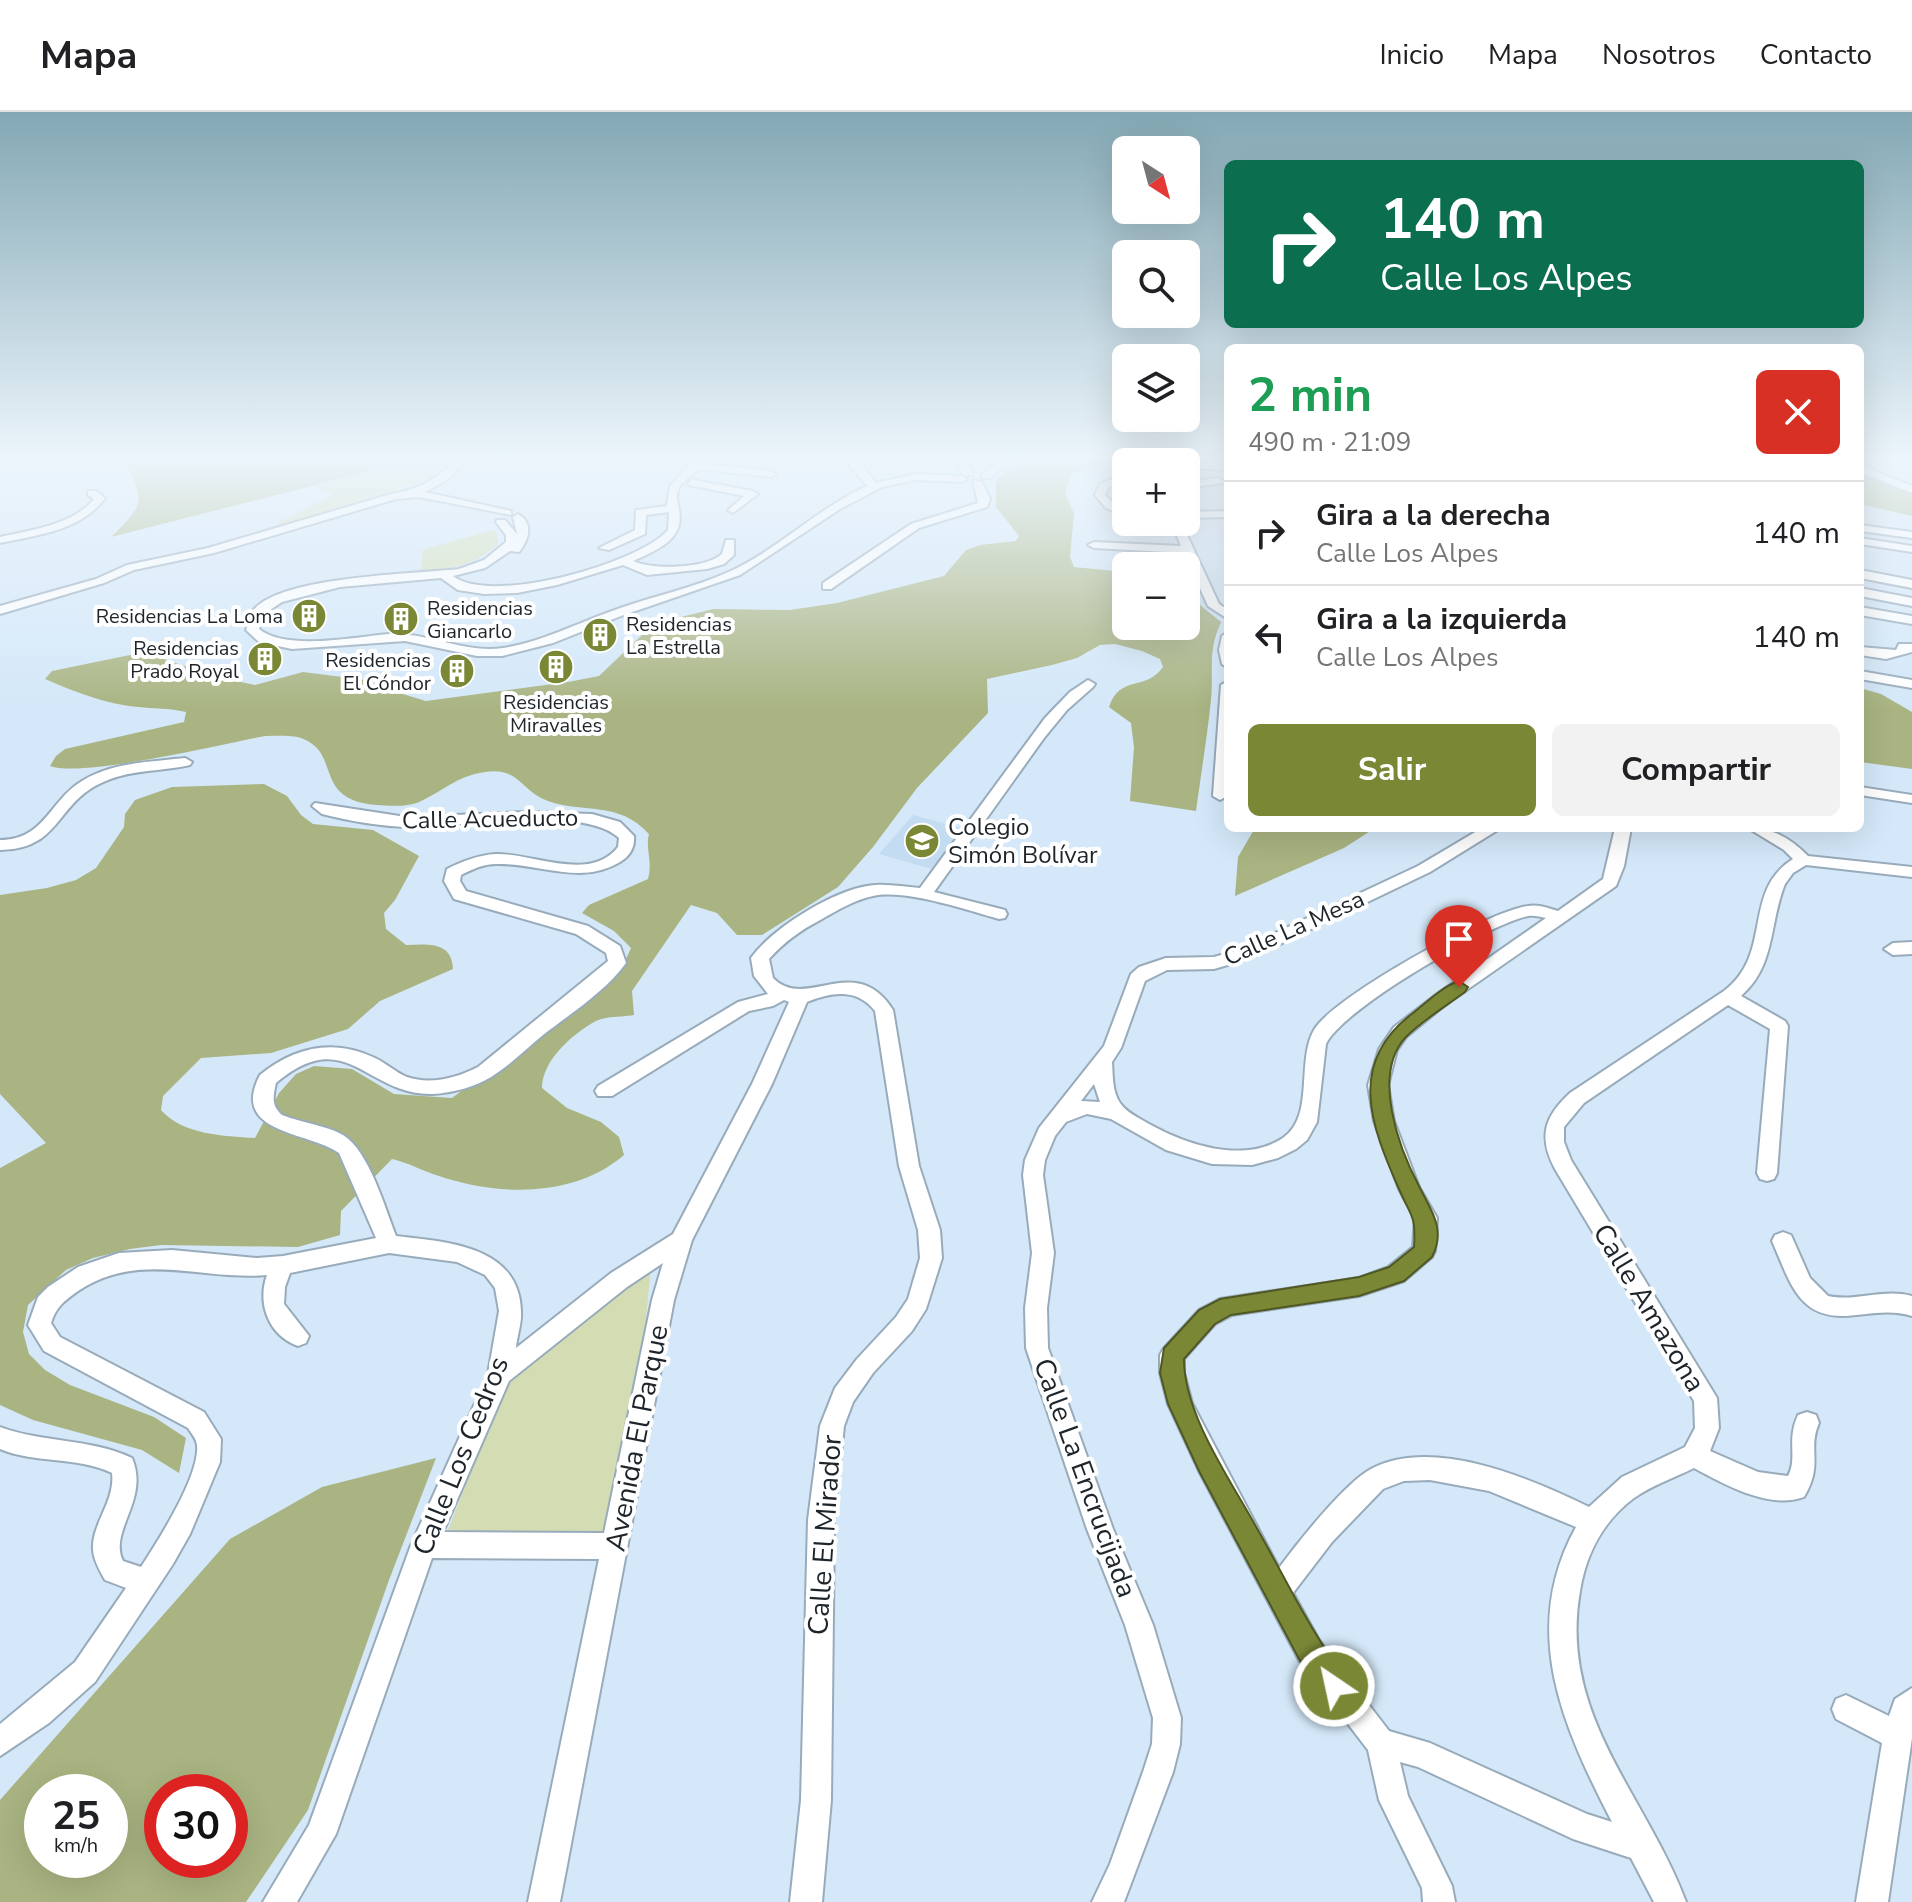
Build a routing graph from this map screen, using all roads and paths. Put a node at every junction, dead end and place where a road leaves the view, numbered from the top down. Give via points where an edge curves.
1 (730, 542) dead end
2 (245, 543) edge
3 (511, 543) edge
4 (617, 543) edge
5 (659, 543) edge
6 (769, 543) edge
7 (891, 543) edge
8 (1186, 543) edge
9 (1094, 545) dead end
10 (1864, 545) edge
11 (605, 548) dead end
12 (1189, 550) junction
13 (1912, 552) edge
14 (620, 560) junction
15 (1864, 575) edge
16 (443, 576) junction
17 (1912, 584) edge
18 (827, 586) dead end
19 (1864, 595) edge
20 (1912, 604) edge
21 (0, 612) edge
22 (1224, 612) edge
23 (1864, 612) edge
24 (1894, 617) junction
25 (1912, 620) edge
26 (545, 637) junction
27 (573, 648) dead end
28 (1908, 648) edge
29 (1864, 652) edge
30 (1864, 676) edge
31 (1088, 684) dead end
32 (1864, 684) edge
33 (1912, 684) edge
34 (1912, 692) edge
35 (1224, 740) edge
36 (185, 762) dead end
37 (1864, 792) edge
38 (1220, 796) dead end
39 (1912, 799) edge
40 (320, 806) dead end
41 (1486, 832) edge
42 (1622, 832) edge
43 (1763, 832) edge
44 (0, 845) edge
45 (1803, 860) junction
46 (1912, 872) edge
47 (924, 894) junction
48 (999, 914) dead end
49 (1562, 918) junction
50 (1912, 948) edge
51 (1893, 949) dead end
52 (790, 996) junction
53 (1727, 996) junction
54 (1103, 1063) junction
55 (605, 1091) dead end
56 (1115, 1112) junction
57 (1061, 1116) junction
58 (1767, 1173) dead end
59 (681, 1240) junction
60 (1783, 1241) dead end
61 (389, 1244) junction
62 (283, 1265) junction
63 (1912, 1306) edge
64 (298, 1336) dead end
65 (500, 1374) junction
66 (1807, 1423) dead end
67 (0, 1438) edge
68 (1694, 1455) junction
69 (1593, 1522) junction
70 (424, 1545) junction
71 (616, 1546) junction
72 (144, 1581) junction
73 (1279, 1590) junction
74 (1912, 1702) edge
75 (1846, 1709) dead end
76 (1898, 1736) junction
77 (0, 1742) edge
78 (1381, 1743) junction
79 (1642, 1846) junction
80 (279, 1902) edge
81 (544, 1902) edge
82 (806, 1902) edge
83 (1108, 1902) edge
84 (1439, 1902) edge
85 (1670, 1902) edge
86 (1872, 1902) edge

1 - 14 street via 728,555 707,566 647,572
2 - 21 street
3 - 16 street via 504,552 474,568
4 - 11 street
5 - 14 street
6 - 26 street via 724,571
7 - 18 street
8 - 12 street
9 - 12 street
10 - 13 street
12 - 22 street via 1214,606
14 - 16 street via 570,579 518,590 463,589
15 - 17 street
16 - 26 street via 304,595 271,607 261,627 295,640 403,632 491,647
19 - 20 street
23 - 24 street
24 - 25 street
24 - 28 street
26 - 27 street
28 - 29 street via 1892,655
30 - 33 street
31 - 47 street via 1027,752
32 - 34 street
35 - 38 street
36 - 44 street via 86,784 37,839
37 - 39 street
40 - 61 street, Calle Acueducto via 407,822 561,814 610,820 627,840 619,857 592,868 505,857 473,861 453,873 460,895 582,930 614,950 617,963 485,1072 459,1083 417,1086 337,1051 298,1057 267,1080 262,1104 266,1114 345,1147
41 - 54 street, Calle La Mesa via 1424,869 1245,954 1145,971 1137,978
42 - 49 street via 1610,882
43 - 45 street
45 - 46 street
45 - 53 street, Calle Amazona via 1778,877 1755,966
47 - 48 street
47 - 52 street via 874,890 779,937 760,958 760,967 768,986
49 - 56 street via 1530,910 1509,915 1348,1008 1322,1032 1309,1115 1291,1143 1229,1157 1183,1150
49 - 73 street via 1439,1001 1400,1032 1388,1049 1378,1085 1384,1121 1409,1189 1426,1218 1424,1251 1396,1274 1359,1287 1228,1306 1207,1317 1172,1355 1180,1404
50 - 51 street
52 - 55 street, Calle El Mirador via 744,1006
52 - 59 street, Avenida El Parque via 762,1084
52 - 82 street, Calle El Mirador via 845,987 869,994 884,1010 909,1166 929,1230 931,1258 918,1302 843,1396 832,1426 821,1520 816,1800
53 - 58 street via 1779,1026
53 - 68 street, Calle Amazona via 1577,1098 1558,1115 1553,1128 1562,1163 1705,1398 1706,1432
54 - 56 street via 1105,1091
54 - 57 street, Calle La Encrucijada
56 - 57 street via 1087,1107
57 - 83 street, Calle La Encrucijada via 1039,1146 1033,1175 1043,1253 1037,1348 1139,1625 1167,1718 1158,1772
59 - 65 street via 619,1280
59 - 71 street, Avenida El Parque via 663,1300
60 - 63 street via 1811,1296 1822,1304 1836,1309 1885,1299
61 - 62 street, Calle Los Cedros
61 - 65 street, Calle Los Cedros via 458,1253 493,1269 505,1285 510,1311
62 - 64 street via 271,1292 272,1304
62 - 72 street, Calle Los Cedros via 119,1262 71,1283 40,1315 39,1325 52,1344 184,1413 204,1428 209,1439 208,1462 181,1525
65 - 70 street, Calle Los Cedros
66 - 68 street via 1802,1430 1806,1471 1795,1488 1769,1486
67 - 72 street via 111,1459 123,1466 124,1498 106,1554 114,1571
68 - 69 street via 1623,1491
69 - 73 street via 1498,1482 1434,1470 1398,1471 1379,1477 1350,1505 1306,1549
69 - 79 street via 1566,1588 1561,1656 1566,1686
70 - 71 street
70 - 80 street, Calle Los Cedros via 321,1834
71 - 81 street, Avenida El Parque
72 - 77 street via 85,1672
73 - 78 street via 1309,1650
74 - 76 street
75 - 76 street
76 - 86 street
78 - 79 street via 1420,1753 1531,1806
78 - 84 street via 1394,1800 1437,1886
79 - 85 street

